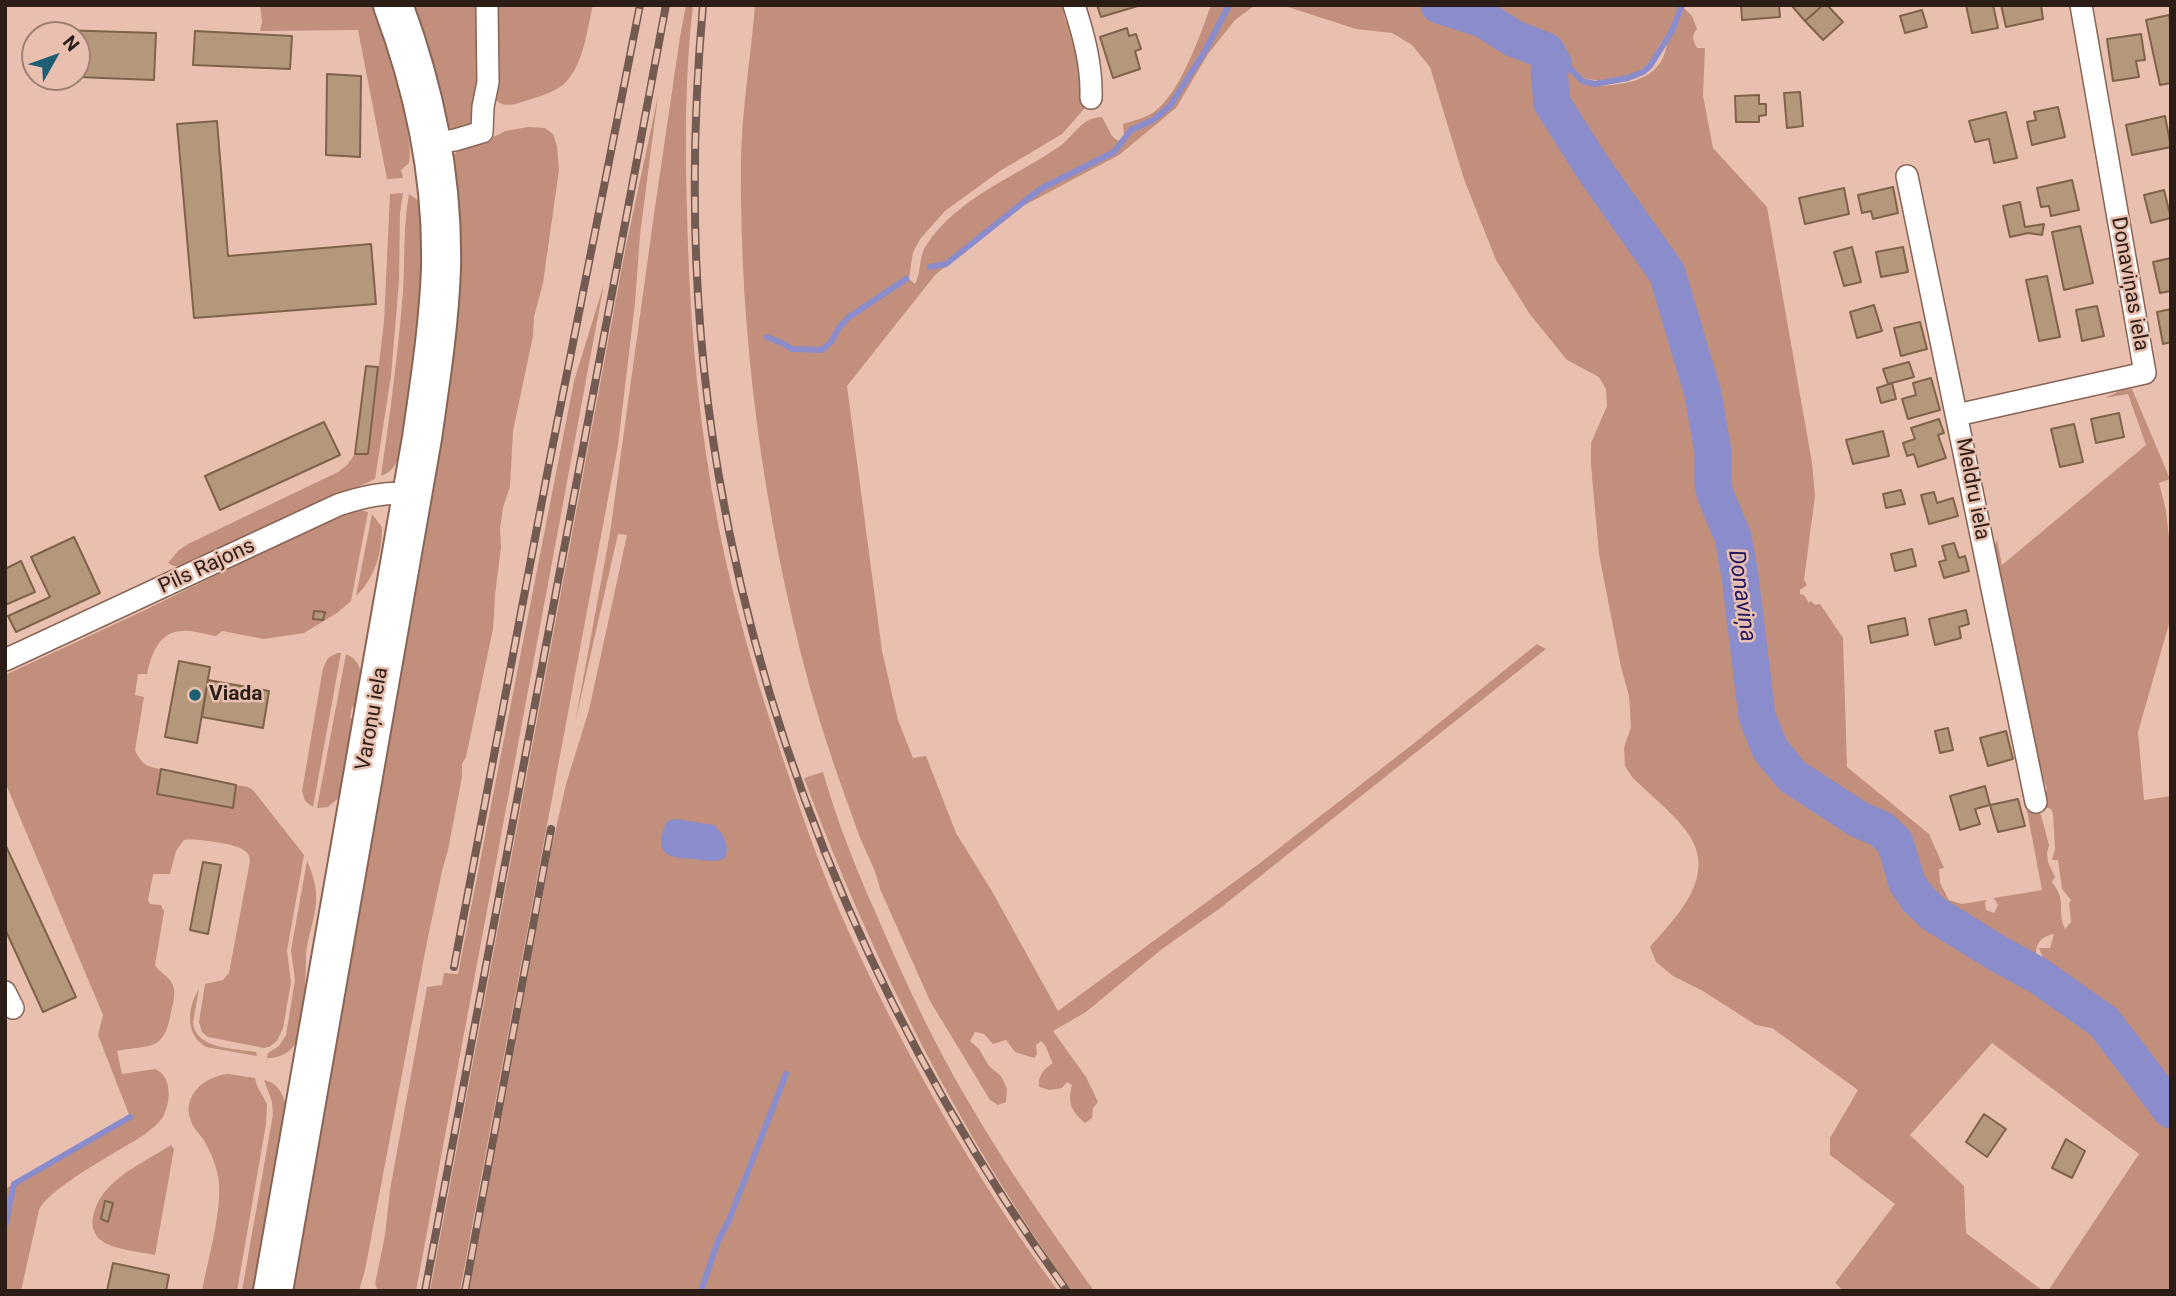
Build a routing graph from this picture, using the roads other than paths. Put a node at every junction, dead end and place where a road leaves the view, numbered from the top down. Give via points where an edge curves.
1 (393, 5) edge
2 (486, 5) edge
3 (1074, 5) edge
4 (2081, 5) edge
5 (1091, 98) dead end
6 (431, 144) junction
7 (1907, 176) dead end
8 (1958, 415) junction
9 (413, 494) junction
10 (5, 660) edge
11 (2036, 802) dead end
12 (273, 1291) edge

1 - 6 highway, Varoņu iela
2 - 6 street via 488,82 482,132
3 - 5 street via 1092,76
4 - 8 street, Donaviņas iela via 2145,373
6 - 9 highway, Varoņu iela via 441,267
7 - 8 street, Meldru iela
8 - 11 street, Meldru iela
9 - 10 street, Pils Rajons via 380,494 338,505
9 - 12 highway, Varoņu iela

